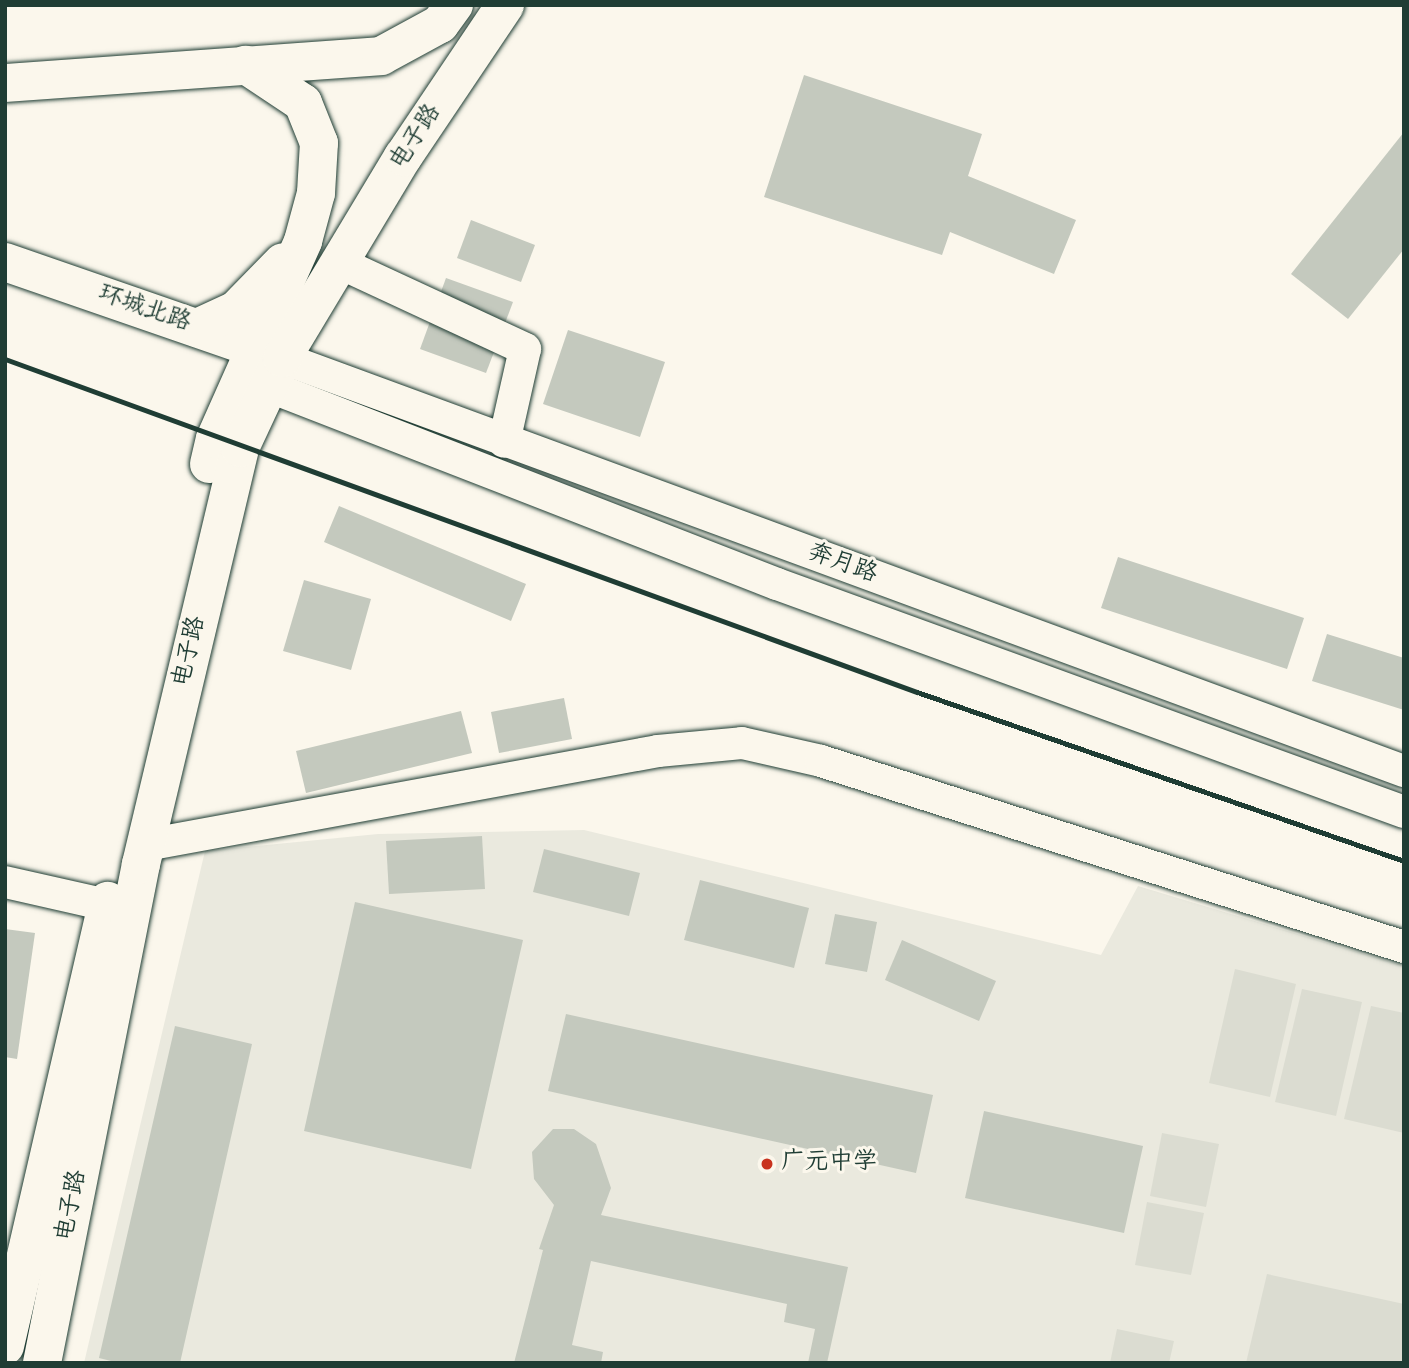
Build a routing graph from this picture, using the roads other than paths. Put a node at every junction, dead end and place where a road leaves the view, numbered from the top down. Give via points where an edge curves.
1 (454, 5) edge
2 (505, 5) edge
3 (246, 65) junction
4 (5, 83) edge
5 (303, 241) junction
6 (5, 262) edge
7 (340, 263) junction
8 (197, 328) junction
9 (268, 365) junction
10 (504, 442) junction
11 (1404, 771) edge
12 (1404, 812) edge
13 (146, 845) junction
14 (5, 883) edge
15 (107, 905) junction
16 (1404, 947) edge
17 (5, 1346) edge
18 (42, 1363) edge

1 - 3 main road via 440,24 381,56
2 - 7 main road, 电子路 via 403,157
3 - 4 main road
3 - 5 main road via 303,103 319,143 316,193
5 - 8 main road via 236,310
5 - 9 main road
6 - 8 main road, 环城北路
7 - 9 main road, 电子路
7 - 10 street via 525,349
8 - 9 main road, 环城北路
9 - 10 street, 奔月路
9 - 12 street via 777,584
9 - 13 main road, 电子路 via 240,448
9 - 15 main road, 电子路 via 215,439
10 - 11 street, 奔月路
13 - 16 street via 658,751 742,743 821,761
13 - 18 main road, 电子路
14 - 15 street
15 - 17 main road, 电子路

